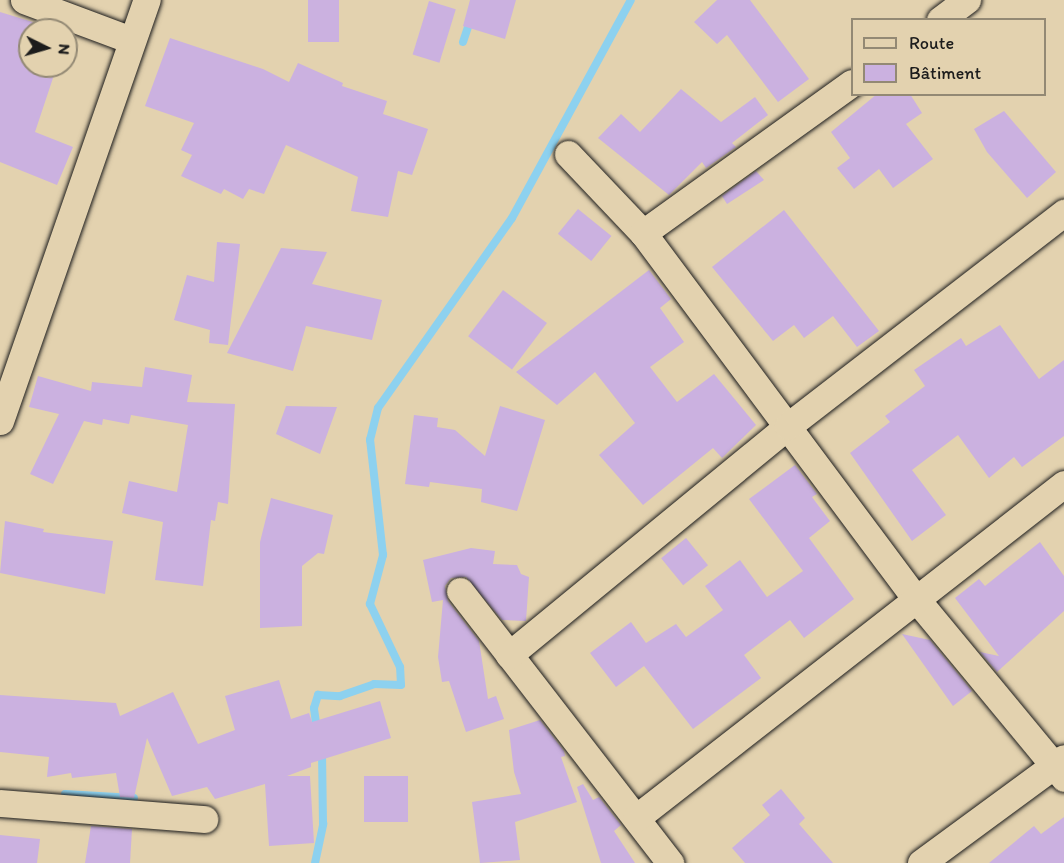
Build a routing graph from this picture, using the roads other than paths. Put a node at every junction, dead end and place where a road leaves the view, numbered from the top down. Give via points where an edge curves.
1 (24, 0) edge
2 (147, 0) edge
3 (967, 0) edge
4 (943, 18) edge
5 (131, 40) junction
6 (851, 83) edge
7 (568, 154) dead end
8 (1064, 213) edge
9 (643, 233) junction
10 (0, 421) edge
11 (788, 426) junction
12 (1064, 484) edge
13 (460, 591) dead end
14 (917, 600) junction
15 (509, 655) junction
16 (1061, 767) edge
17 (0, 802) edge
18 (636, 818) junction
19 (204, 819) dead end
20 (670, 863) edge
21 (921, 863) edge

1 - 5 street
2 - 5 street
3 - 4 street
5 - 10 street
6 - 9 street
7 - 9 street
8 - 11 street
9 - 11 street
11 - 14 street
11 - 15 street
12 - 14 street
13 - 15 street
14 - 16 street
14 - 18 street
15 - 18 street
16 - 21 street
17 - 19 street
18 - 20 street

